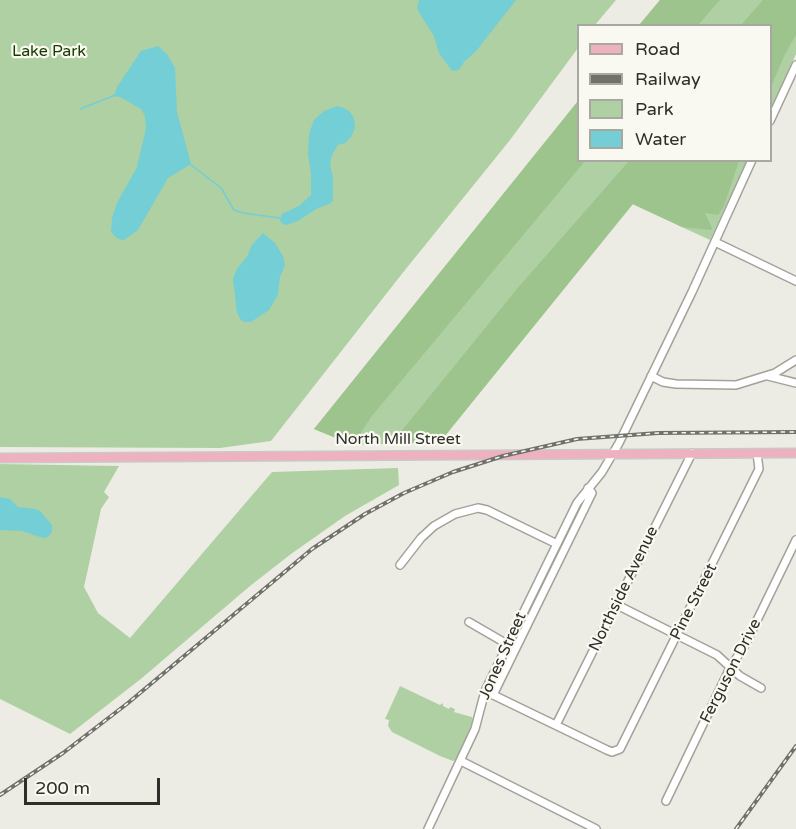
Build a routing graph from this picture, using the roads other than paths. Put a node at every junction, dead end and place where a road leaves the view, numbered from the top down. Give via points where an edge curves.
1 (796, 65) edge
2 (772, 119) edge
3 (751, 162) edge
4 (715, 242) junction
5 (796, 281) edge
6 (796, 360) edge
7 (651, 376) junction
8 (768, 376) junction
9 (796, 383) edge
10 (692, 453) junction
11 (757, 453) junction
12 (796, 453) edge
13 (612, 454) junction
14 (0, 458) edge
15 (588, 488) junction
16 (796, 540) edge
17 (557, 544) junction
18 (400, 565) dead end
19 (616, 605) junction
20 (469, 622) dead end
21 (677, 635) junction
22 (507, 644) junction
23 (731, 666) junction
24 (761, 688) dead end
25 (485, 691) junction
26 (494, 695) junction
27 (556, 725) junction
28 (461, 761) junction
29 (666, 801) dead end
30 (428, 829) edge
31 (596, 829) edge

1 - 2 street
3 - 4 street, Jones Street
4 - 5 street
4 - 7 street, Jones Street
6 - 8 street
7 - 8 street via 676,384 730,386
7 - 13 street, Jones Street
8 - 9 street
10 - 11 main road, North Mill Street
10 - 13 main road, North Mill Street
10 - 19 street, Northside Avenue
11 - 12 main road, North Mill Street
11 - 21 street, Pine Street via 759,469
13 - 14 main road, North Mill Street
13 - 15 street, Jones Street
15 - 17 street, Jones Street
15 - 26 street, Jones Street via 592,494
16 - 23 street, Ferguson Drive
17 - 18 street via 487,510 465,510 434,526
17 - 22 street, Jones Street
19 - 21 street
19 - 27 street, Northside Avenue
20 - 22 street
21 - 23 street
21 - 27 street, Pine Street via 620,749 612,752
22 - 25 street, Jones Street
23 - 24 street
23 - 29 street, Ferguson Drive
25 - 26 street
25 - 28 street, Jones Street
26 - 27 street
28 - 30 street, Jones Street
28 - 31 street

